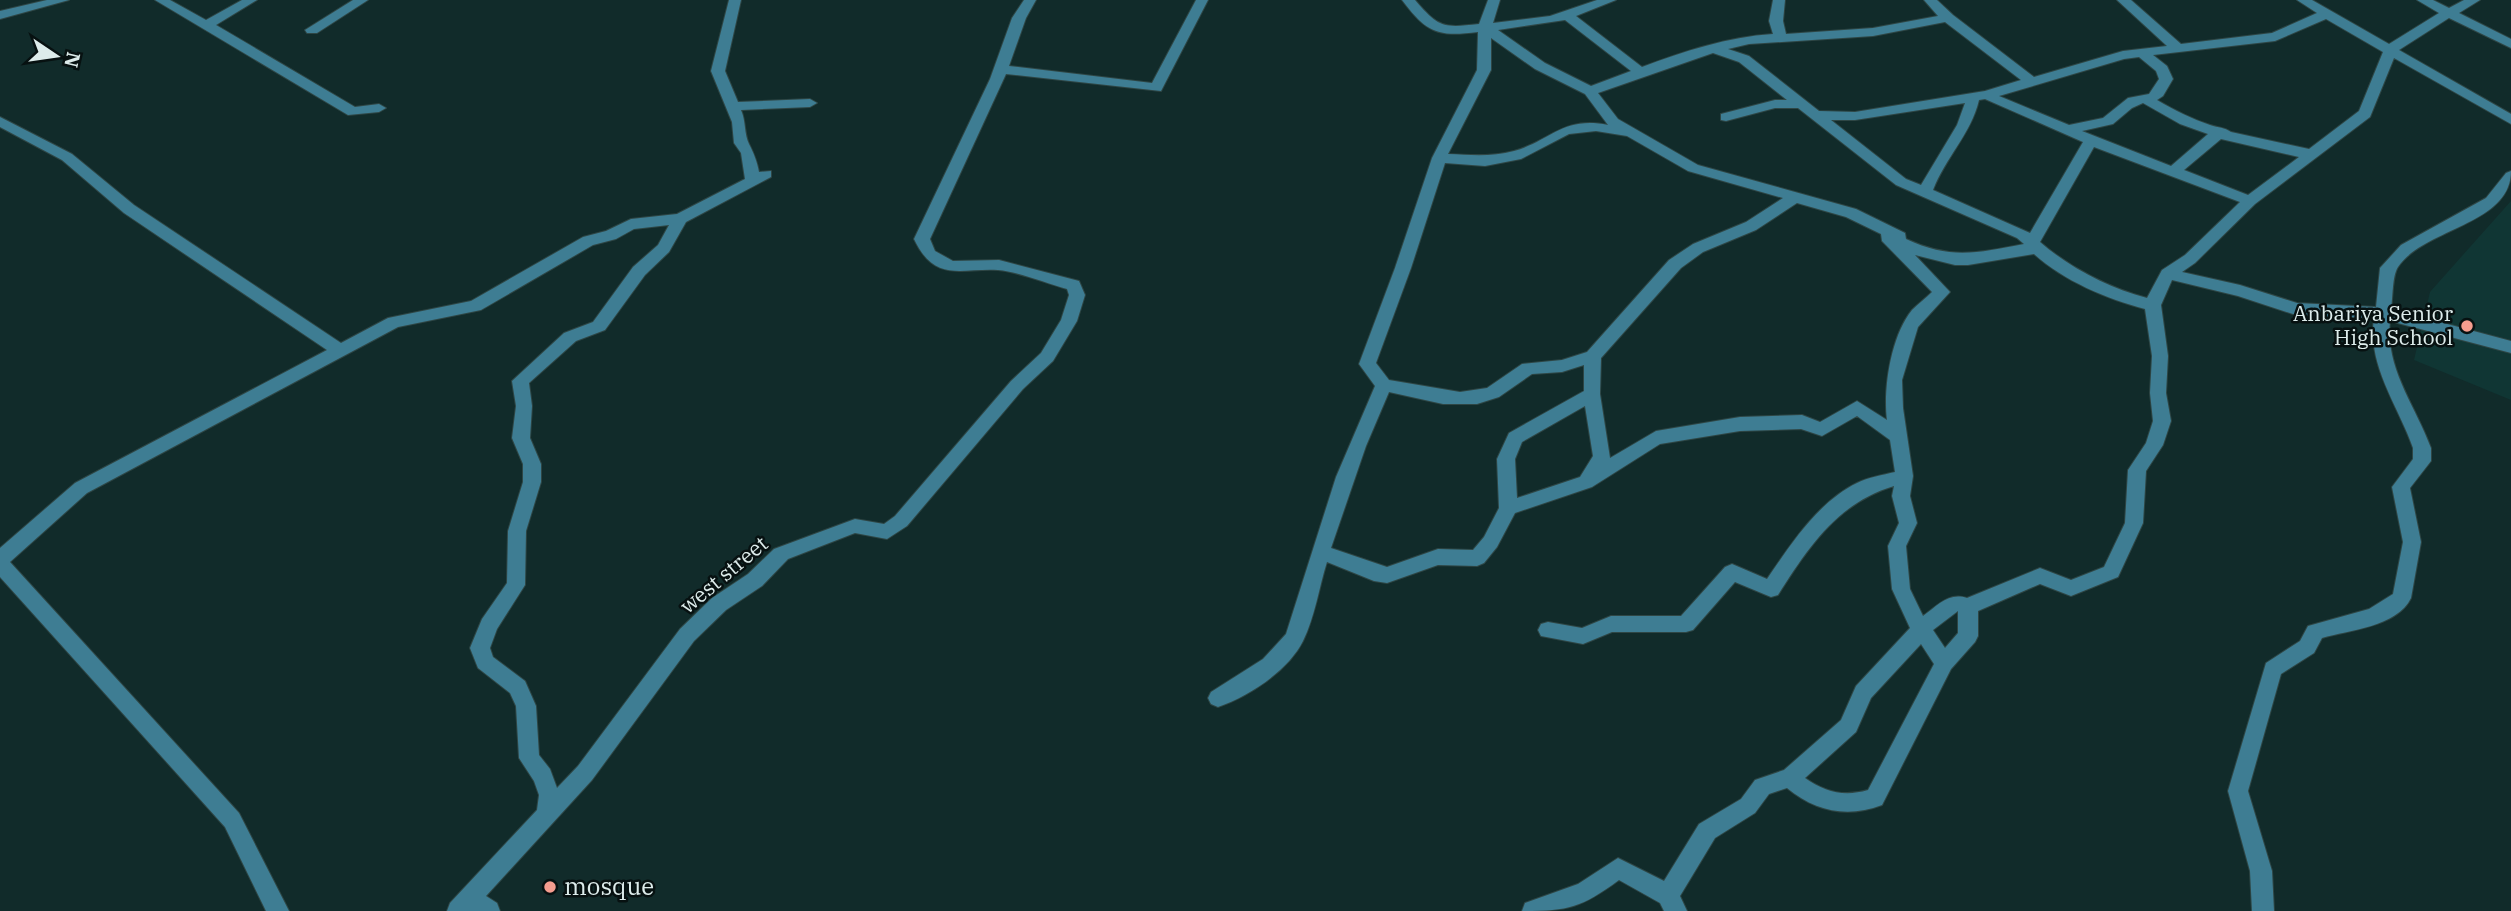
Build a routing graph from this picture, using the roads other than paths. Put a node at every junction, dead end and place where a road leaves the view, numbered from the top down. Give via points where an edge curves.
1 (62, 0) edge
2 (161, 0) edge
3 (251, 0) edge
4 (362, 0) edge
5 (735, 0) edge
6 (1030, 0) edge
7 (1202, 0) edge
8 (1408, 0) edge
9 (1494, 0) edge
10 (1610, 0) edge
11 (1779, 0) edge
12 (1930, 0) edge
13 (2123, 0) edge
14 (2303, 0) edge
15 (2423, 0) edge
16 (2474, 0) edge
17 (2328, 13) junction
18 (2446, 13) junction
19 (0, 15) edge
20 (1568, 16) junction
21 (1948, 18) junction
22 (208, 24) junction
23 (1485, 27) junction
24 (312, 30) dead end
25 (1780, 36) junction
26 (2511, 44) edge
27 (1712, 48) junction
28 (2177, 48) junction
29 (2391, 50) junction
30 (2142, 53) junction
31 (1001, 69) junction
32 (1640, 72) junction
33 (2033, 83) junction
34 (1590, 91) junction
35 (1980, 96) junction
36 (2148, 101) junction
37 (810, 103) dead end
38 (1799, 104) junction
39 (734, 106) junction
40 (379, 108) dead end
41 (1814, 115) junction
42 (1726, 117) dead end
43 (2511, 120) edge
44 (0, 121) edge
45 (2072, 130) junction
46 (2221, 131) junction
47 (1642, 136) junction
48 (2091, 140) junction
49 (2310, 154) junction
50 (1439, 158) junction
51 (2174, 171) junction
52 (2511, 176) edge
53 (1926, 193) junction
54 (1797, 197) junction
55 (2250, 201) junction
56 (681, 219) junction
57 (2035, 245) junction
58 (1955, 260) junction
59 (2168, 274) junction
60 (2153, 305) junction
61 (2383, 313) junction
62 (2511, 347) edge
63 (341, 351) junction
64 (1593, 356) junction
65 (1384, 385) junction
66 (1592, 394) junction
67 (1897, 436) junction
68 (1904, 476) junction
69 (1586, 482) junction
70 (1508, 508) junction
71 (1321, 552) junction
72 (0, 561) edge
73 (1968, 606) junction
74 (1921, 628) junction
75 (1548, 630) dead end
76 (1944, 663) junction
77 (1218, 698) dead end
78 (1790, 778) junction
79 (547, 816) junction
80 (1672, 903) edge
81 (464, 905) edge
82 (278, 911) edge
83 (489, 911) edge
84 (1533, 911) edge
85 (2263, 911) edge

1 - 19 street
2 - 22 street
3 - 22 street
4 - 24 street
5 - 39 street via 718,71
6 - 31 street
7 - 31 street via 1156,88
8 - 23 street via 1437,31
9 - 23 street
10 - 20 street
11 - 25 street via 1776,22
12 - 21 street
13 - 28 street
14 - 17 street
15 - 18 street
16 - 18 street
17 - 28 street via 2275,37
17 - 29 street
18 - 26 street
18 - 29 street
20 - 23 street
20 - 32 street
21 - 25 street via 1873,32
21 - 33 street
22 - 40 street via 353,113
23 - 34 street via 1540,65
23 - 50 street via 1485,70
25 - 27 street
27 - 32 street
27 - 38 street via 1744,59
28 - 30 street
29 - 43 street
29 - 49 street via 2365,114
30 - 33 street
30 - 36 street via 2162,69 2166,79 2161,92
31 - 79 street, west street via 922,239 929,254 950,267 999,265 1073,285 1077,295 1069,321 1047,357 1017,385 901,521 887,532 855,526 781,554 755,580 719,604 687,635 585,773
32 - 34 street
33 - 35 street
34 - 47 street via 1613,122
35 - 41 street via 1855,116
35 - 45 street
35 - 53 street via 1929,180
36 - 45 street via 2130,102 2111,119
36 - 46 street
37 - 39 street
38 - 41 street
38 - 42 street via 1775,104
39 - 56 street via 741,144 760,177
41 - 53 street via 1891,175
44 - 63 street via 66,157 130,209
45 - 48 street
46 - 49 street via 2265,147
46 - 51 street
47 - 50 street via 1596,127 1566,130 1521,154 1485,161
47 - 54 street via 1693,168
48 - 51 street
48 - 57 street
49 - 55 street
50 - 65 street via 1367,364
51 - 55 street
52 - 61 street via 2491,202 2406,249 2388,268 2389,292
53 - 57 street
54 - 58 street via 1851,213
54 - 64 street via 1675,264
55 - 59 street
56 - 63 street via 631,224 561,255 475,306 394,322
56 - 79 street via 599,326 570,337 520,381 524,406 521,438 532,464 532,482 517,531 516,585 489,625 480,648 485,662 517,687 527,706 529,758 550,795
57 - 58 street via 1974,262
57 - 60 street via 2084,279
58 - 67 street via 1887,237 1942,292 1910,326 1894,380
59 - 60 street
59 - 61 street via 2296,309
60 - 73 street via 2162,421 2154,445 2137,470 2134,523 2111,572 2071,587 2040,576
61 - 62 street
61 - 85 street via 2382,355 2422,447 2423,461 2401,487 2412,542 2402,598 2380,614 2315,632 2307,647 2273,669 2238,791 2261,871
63 - 72 street via 81,488
64 - 65 street via 1562,366 1528,368 1507,387 1481,398 1445,398
64 - 66 street
65 - 71 street via 1360,432
66 - 69 street via 1602,457
66 - 70 street via 1515,438 1506,459
67 - 68 street
67 - 69 street via 1857,407 1822,429 1802,422 1740,424 1656,438
68 - 74 street via 1901,496 1908,523 1896,552 1901,589
68 - 75 street via 1863,488 1834,508 1798,548 1771,589 1732,572 1686,624 1611,624 1583,636
69 - 70 street
70 - 71 street via 1482,555 1471,560 1438,557 1387,575
71 - 77 street via 1291,643 1265,670
72 - 82 street via 232,820
73 - 74 street via 1956,602
73 - 76 street via 1968,636
74 - 76 street
74 - 78 street via 1863,692 1849,726
76 - 78 street via 1875,798 1855,805 1813,797
78 - 80 street via 1762,787 1748,806 1707,831
79 - 81 street, west street
80 - 84 street via 1618,868 1586,892
81 - 83 street

